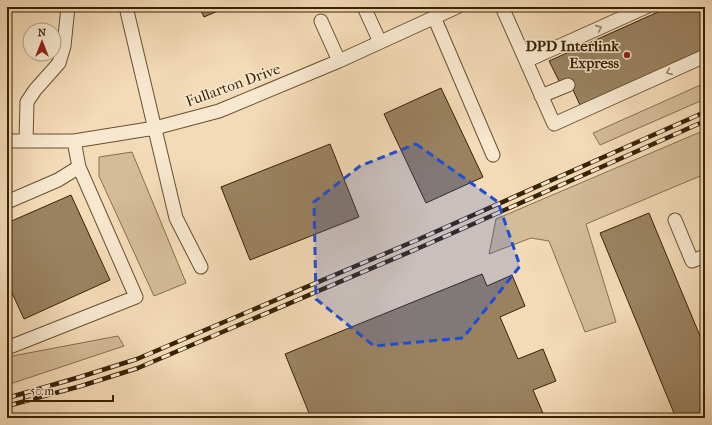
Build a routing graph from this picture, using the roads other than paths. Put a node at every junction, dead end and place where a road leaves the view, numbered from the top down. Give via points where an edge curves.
1 (68, 7) edge
2 (126, 7) edge
3 (364, 7) edge
4 (457, 7) edge
5 (502, 7) edge
6 (646, 7) edge
7 (434, 18) junction
8 (321, 21) dead end
9 (380, 42) junction
10 (705, 56) edge
11 (339, 61) junction
12 (526, 61) junction
13 (568, 85) dead end
14 (541, 96) junction
15 (155, 128) junction
16 (7, 141) edge
17 (26, 141) junction
18 (74, 141) junction
19 (494, 155) dead end
20 (80, 167) junction
21 (7, 202) edge
22 (675, 220) dead end
23 (705, 256) edge
24 (201, 267) dead end
25 (7, 348) edge

1 - 17 street via 64,46 58,63 27,102
2 - 15 street
3 - 9 street
4 - 7 street, Fullarton Drive
5 - 12 street
12 -> 6 street
7 - 9 street, Fullarton Drive
7 - 19 street
8 - 11 street
9 - 11 street, Fullarton Drive
10 -> 14 street via 554,124
11 - 15 street, Fullarton Drive via 219,111
12 - 14 street
13 - 14 street
15 - 18 street, Fullarton Drive
15 - 24 street via 176,218
16 - 17 street, Fullarton Drive
17 - 18 street, Fullarton Drive
18 - 20 street
20 - 21 street via 58,180
20 - 25 street via 136,297
22 - 23 street via 692,261

